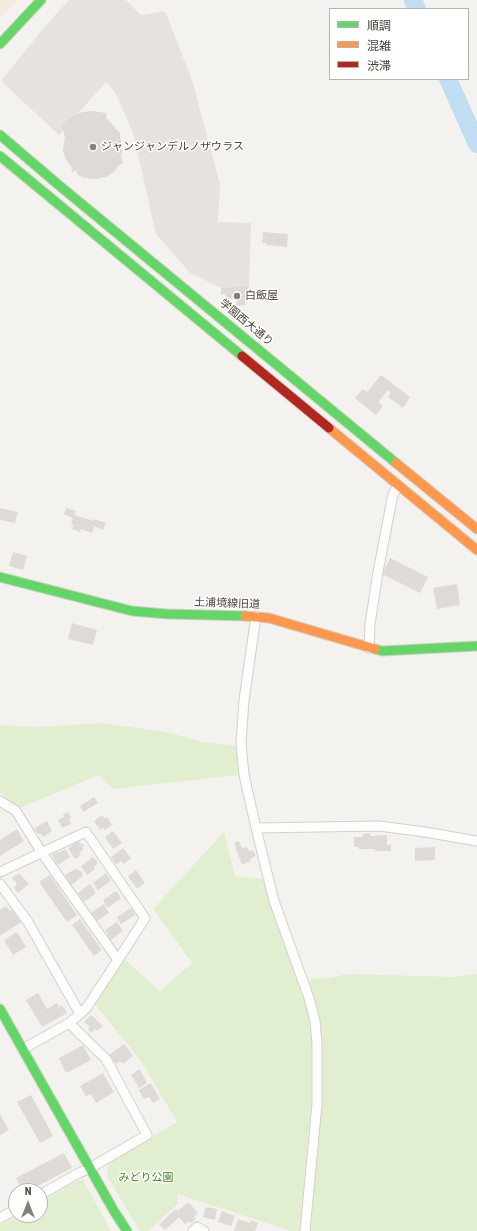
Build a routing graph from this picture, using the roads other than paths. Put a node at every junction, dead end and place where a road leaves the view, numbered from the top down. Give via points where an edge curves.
1 (41, 0) edge
2 (0, 44) edge
3 (0, 135) edge
4 (0, 156) edge
5 (398, 486) junction
6 (477, 529) edge
7 (477, 550) edge
8 (0, 577) edge
9 (256, 616) junction
10 (477, 646) edge
11 (369, 648) junction
12 (0, 801) edge
13 (256, 828) junction
14 (477, 842) edge
15 (42, 853) junction
16 (0, 872) edge
17 (0, 884) edge
18 (118, 960) junction
19 (0, 1009) edge
20 (80, 1014) junction
21 (70, 1023) junction
22 (23, 1049) junction
23 (90, 1168) junction
24 (48, 1190) edge
25 (127, 1231) edge
26 (193, 1231) edge
27 (204, 1231) edge
28 (305, 1231) edge

1 - 2 main road
3 - 6 main road, 学園西大通り
4 - 5 main road
5 - 7 main road
5 - 11 street via 392,499 378,572
8 - 9 main road, 土浦境線旧道 via 132,611
9 - 11 main road, 土浦境線旧道
9 - 13 street via 244,700 241,743 244,775
10 - 11 main road, 土浦境線旧道 via 394,651
12 - 15 street via 16,811
13 - 14 street via 379,826
13 - 28 street via 274,901 309,998 316,1033 317,1104
15 - 16 street
15 - 18 street
15 - 18 street via 86,832 145,918
17 - 20 street via 28,922
18 - 20 street
19 - 22 main road
20 - 21 street
21 - 22 street
21 - 23 street via 106,1059 147,1135
22 - 23 main road
23 - 24 street
23 - 25 main road
26 - 27 street via 197,1227

